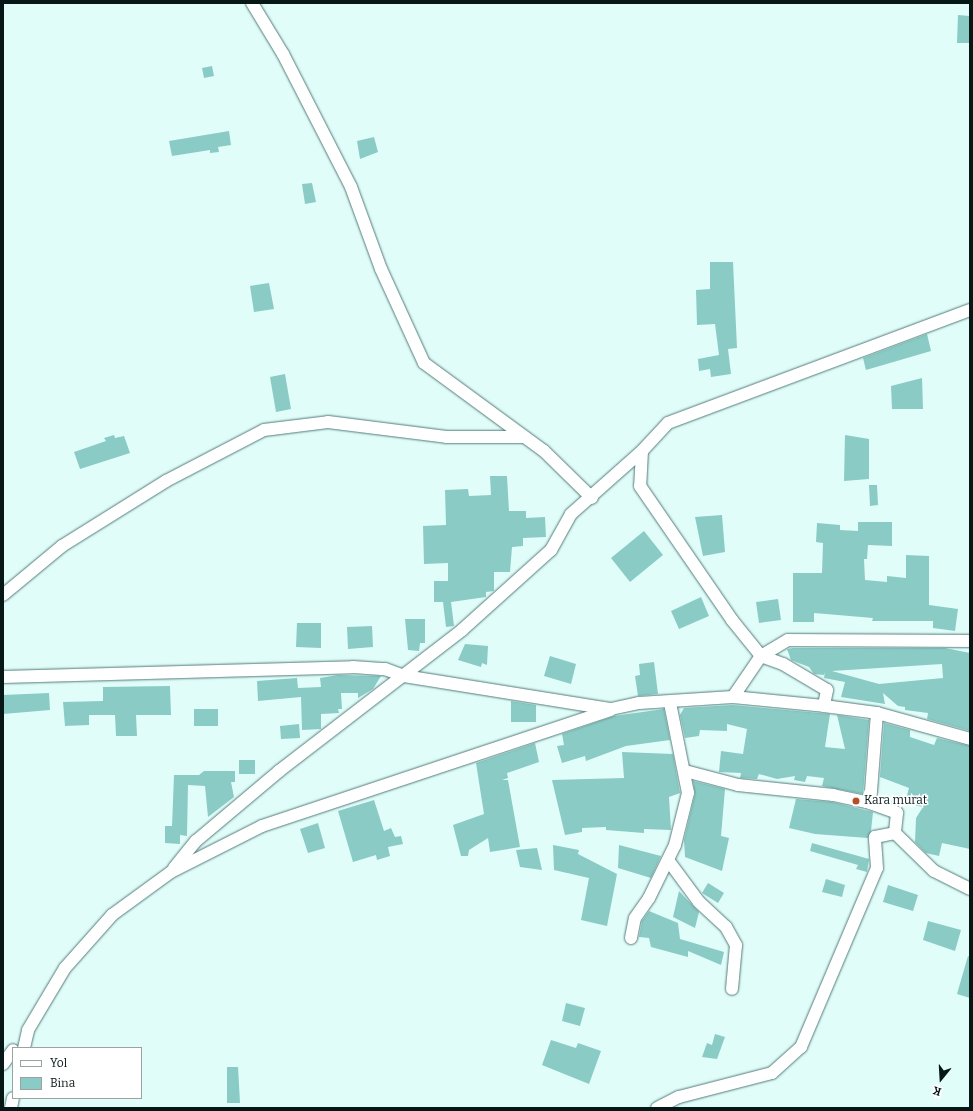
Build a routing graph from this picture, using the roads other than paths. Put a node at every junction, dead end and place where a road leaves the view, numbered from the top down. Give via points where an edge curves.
1 (252, 3) edge
2 (970, 310) edge
3 (524, 437) junction
4 (642, 451) junction
5 (592, 498) junction
6 (3, 596) edge
7 (970, 641) edge
8 (761, 656) junction
9 (404, 676) junction
10 (3, 677) edge
11 (733, 697) junction
12 (670, 703) junction
13 (824, 706) junction
14 (611, 709) junction
15 (876, 712) junction
16 (970, 739) edge
17 (685, 771) junction
18 (870, 803) junction
19 (895, 833) junction
20 (668, 860) junction
21 (171, 872) junction
22 (970, 889) edge
23 (631, 938) dead end
24 (732, 989) dead end
25 (28, 1030) junction
26 (15, 1047) edge
27 (24, 1047) edge
28 (12, 1052) edge
29 (3, 1064) edge
30 (657, 1108) edge

1 - 3 street via 283,54 351,187 381,269 424,363
2 - 4 street via 668,423
3 - 5 street via 544,451
3 - 6 street via 446,438 328,422 264,430 166,481 82,534
4 - 5 street
4 - 8 street via 640,486 732,620
5 - 9 street via 572,514 551,550 462,630
7 - 8 street via 788,640
8 - 11 street
8 - 13 street via 783,664 827,690
9 - 10 street via 385,669 353,667
9 - 14 street
9 - 21 street via 279,771 196,841
11 - 12 street
11 - 13 street
12 - 14 street via 639,703
12 - 17 street
13 - 15 street
14 - 21 street via 262,826
15 - 16 street
15 - 18 street
17 - 18 street via 738,785 833,795
17 - 20 street via 688,793 675,846
18 - 19 street via 897,813
19 - 22 street via 934,871
19 - 30 street via 875,837 877,868 801,1047 772,1073 679,1097
20 - 23 street via 649,898 635,918
20 - 24 street via 699,902 726,927 736,945
21 - 25 street via 112,915 66,968
25 - 26 street
25 - 27 street
28 - 29 street

